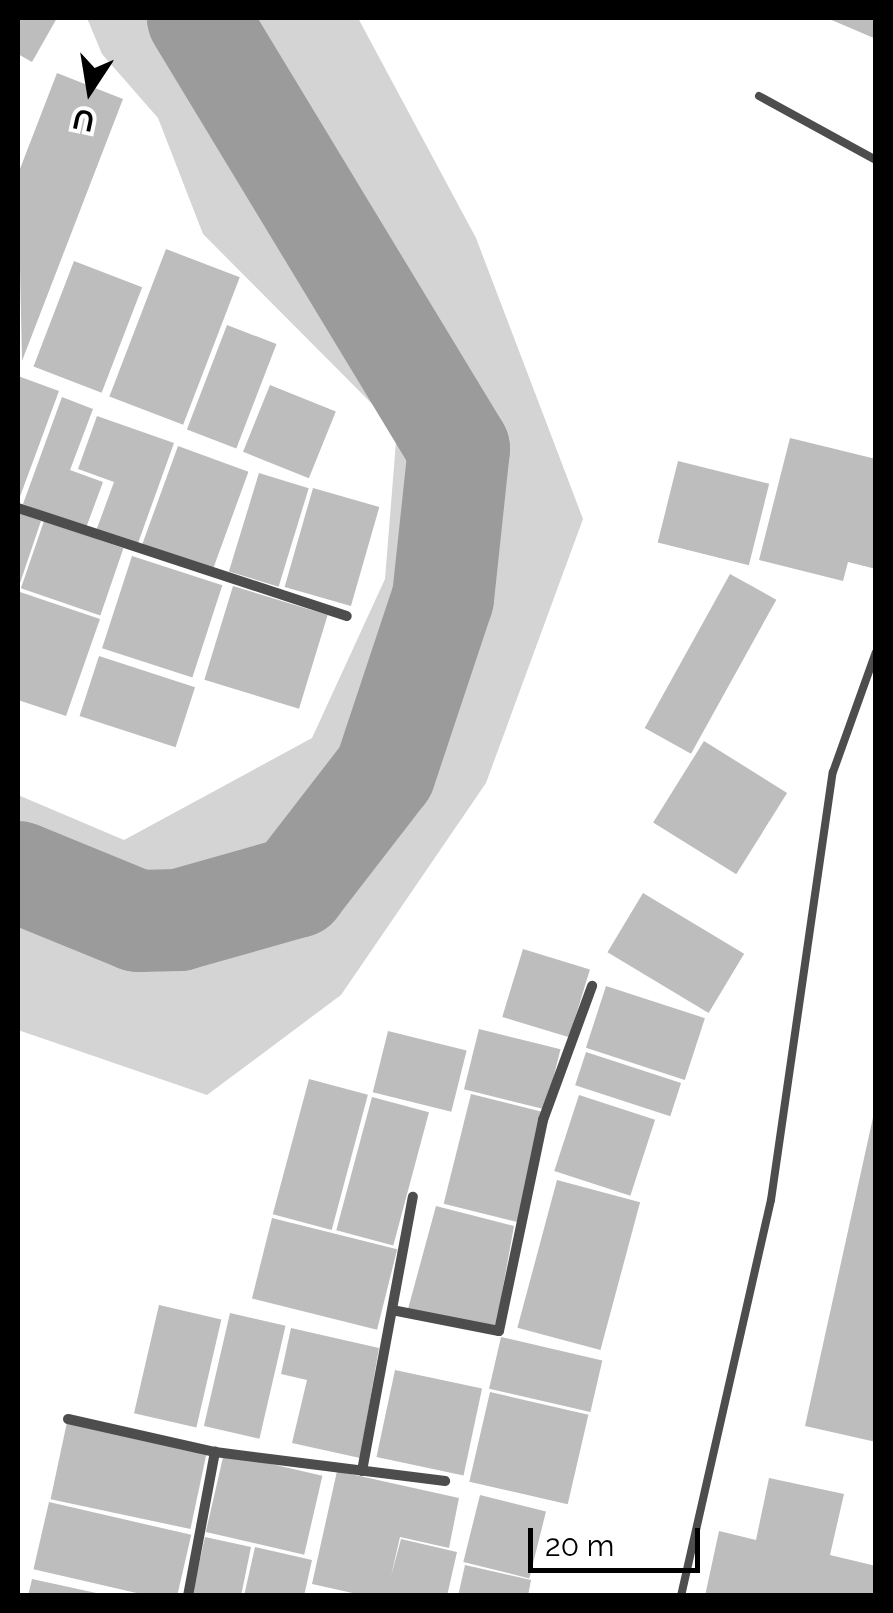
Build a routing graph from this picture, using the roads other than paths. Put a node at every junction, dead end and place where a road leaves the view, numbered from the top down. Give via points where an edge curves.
1 (759, 96) dead end
2 (876, 160) edge
3 (18, 508) edge
4 (347, 616) dead end
5 (876, 652) edge
6 (592, 986) dead end
7 (414, 1197) dead end
8 (392, 1310) junction
9 (68, 1419) dead end
10 (215, 1452) junction
11 (362, 1470) junction
12 (445, 1482) dead end
13 (188, 1596) edge
14 (681, 1596) edge

1 - 2 lane
3 - 4 street
5 - 14 lane via 833,772 771,1200
6 - 8 street via 543,1120 498,1331
7 - 8 street
8 - 11 street
9 - 10 street
10 - 11 street
10 - 13 street
11 - 12 street

